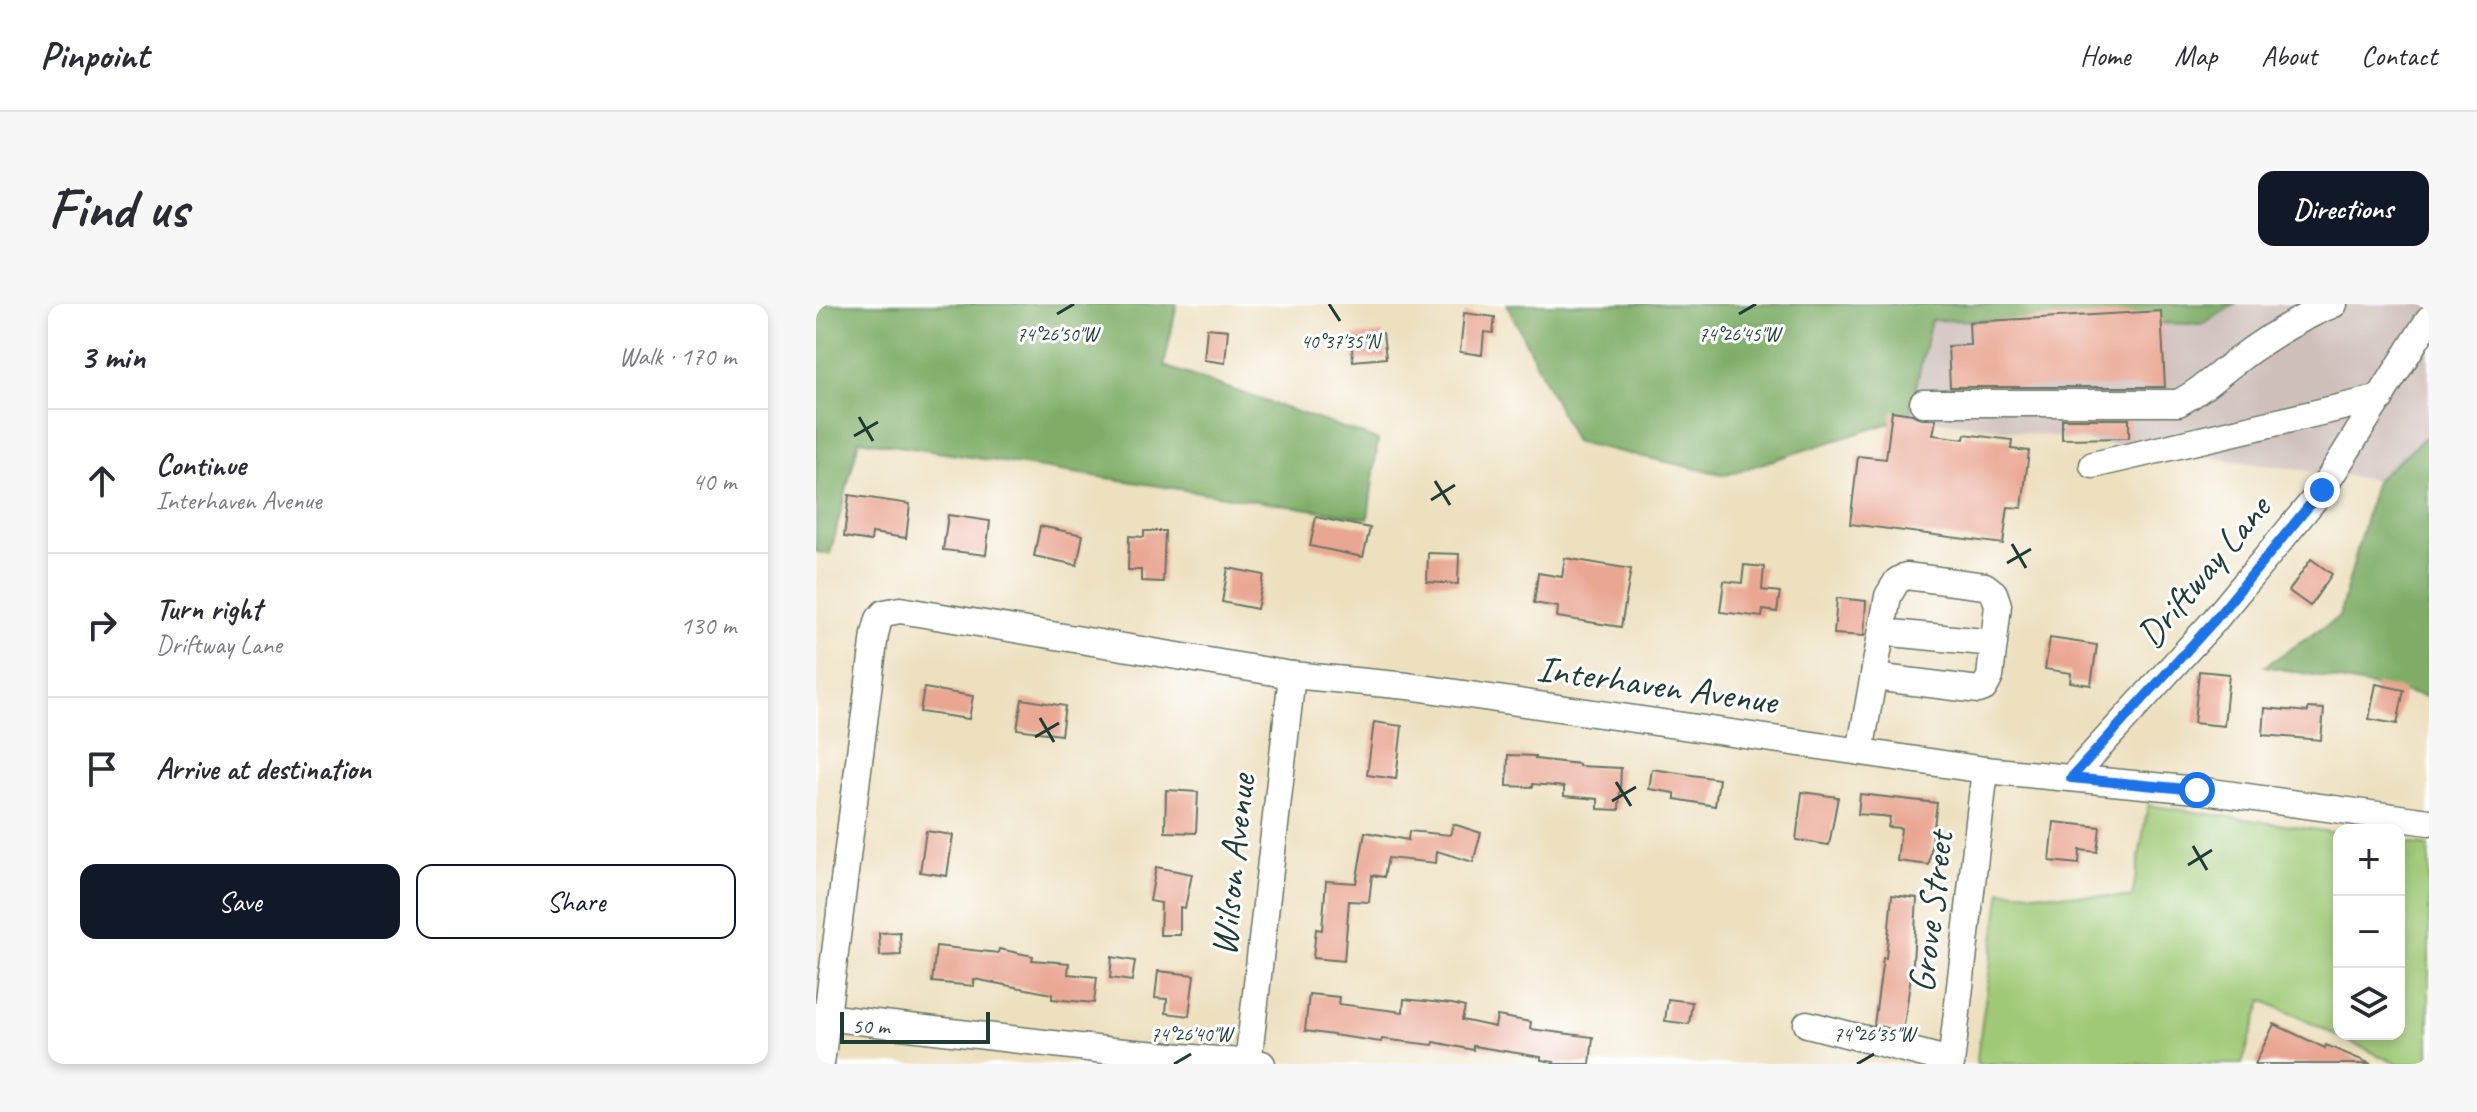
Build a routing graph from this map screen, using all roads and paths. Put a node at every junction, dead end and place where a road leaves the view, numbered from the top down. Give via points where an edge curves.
1 (2334, 304) edge
2 (2429, 319) edge
3 (2381, 398) junction
4 (1923, 403) dead end
5 (2093, 465) dead end
6 (1882, 632) junction
7 (1994, 643) junction
8 (1292, 675) junction
9 (1874, 677) junction
10 (1860, 752) junction
11 (1985, 770) junction
12 (2071, 778) junction
13 (2429, 822) edge
14 (822, 1017) edge
15 (1807, 1024) dead end
16 (1951, 1062) edge
17 (1253, 1063) edge
18 (821, 1064) edge

1 - 4 street via 2275,335 2178,403
2 - 3 street, Driftway Lane
3 - 5 street
3 - 12 street, Driftway Lane via 2322,490 2213,622
6 - 7 street
6 - 7 street via 1891,589 1906,576 1985,586 1998,605
6 - 9 street
7 - 9 street via 1988,683 1979,690
8 - 10 street, Interhaven Avenue via 1408,686
8 - 14 street, Interhaven Avenue via 900,610 884,613 873,649
8 - 17 street, Wilson Avenue
9 - 10 street
10 - 11 street, Interhaven Avenue
11 - 12 street, Interhaven Avenue
11 - 16 street, Grove Street
12 - 13 street, Interhaven Avenue
14 - 17 street
14 - 18 street
15 - 16 street

